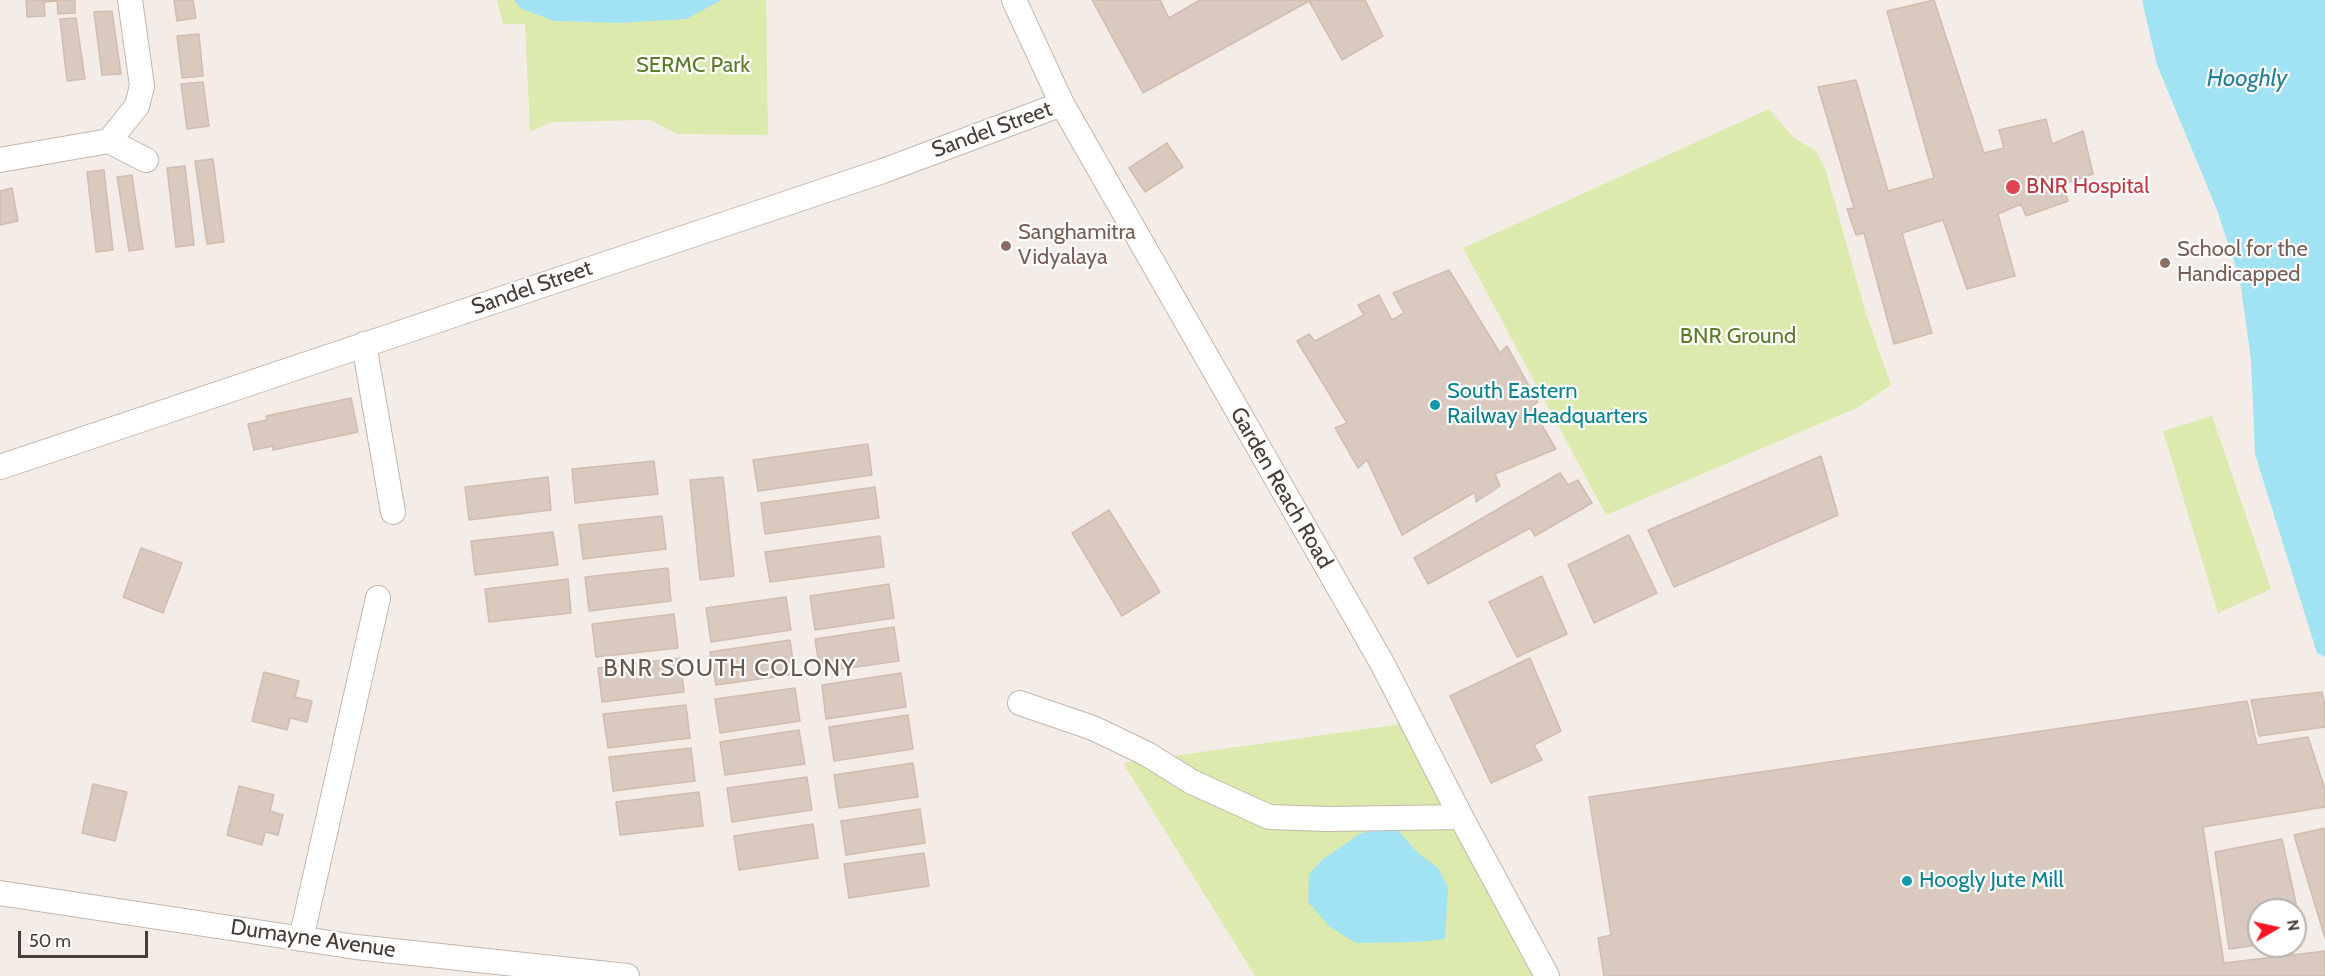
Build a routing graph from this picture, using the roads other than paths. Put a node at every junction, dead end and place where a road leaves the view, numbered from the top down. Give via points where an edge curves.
1 (130, 0) edge
2 (1014, 0) edge
3 (1062, 104) junction
4 (109, 141) junction
5 (0, 160) edge
6 (146, 160) dead end
7 (363, 344) junction
8 (0, 467) edge
9 (393, 512) dead end
10 (378, 598) dead end
11 (1020, 703) dead end
12 (1461, 817) junction
13 (0, 893) edge
14 (301, 939) junction
15 (627, 976) edge
16 (1547, 976) edge

1 - 4 street via 142,86 137,106
2 - 3 street, Garden Reach Road
3 - 7 street, Sandel Street via 873,174
3 - 12 street, Garden Reach Road via 1382,663
4 - 5 street
4 - 6 street
7 - 8 street, Sandel Street
7 - 9 street
10 - 14 street
11 - 12 street via 1093,728 1147,754 1192,782 1269,818
12 - 16 street, Garden Reach Road
13 - 14 street, Dumayne Avenue
14 - 15 street, Dumayne Avenue

